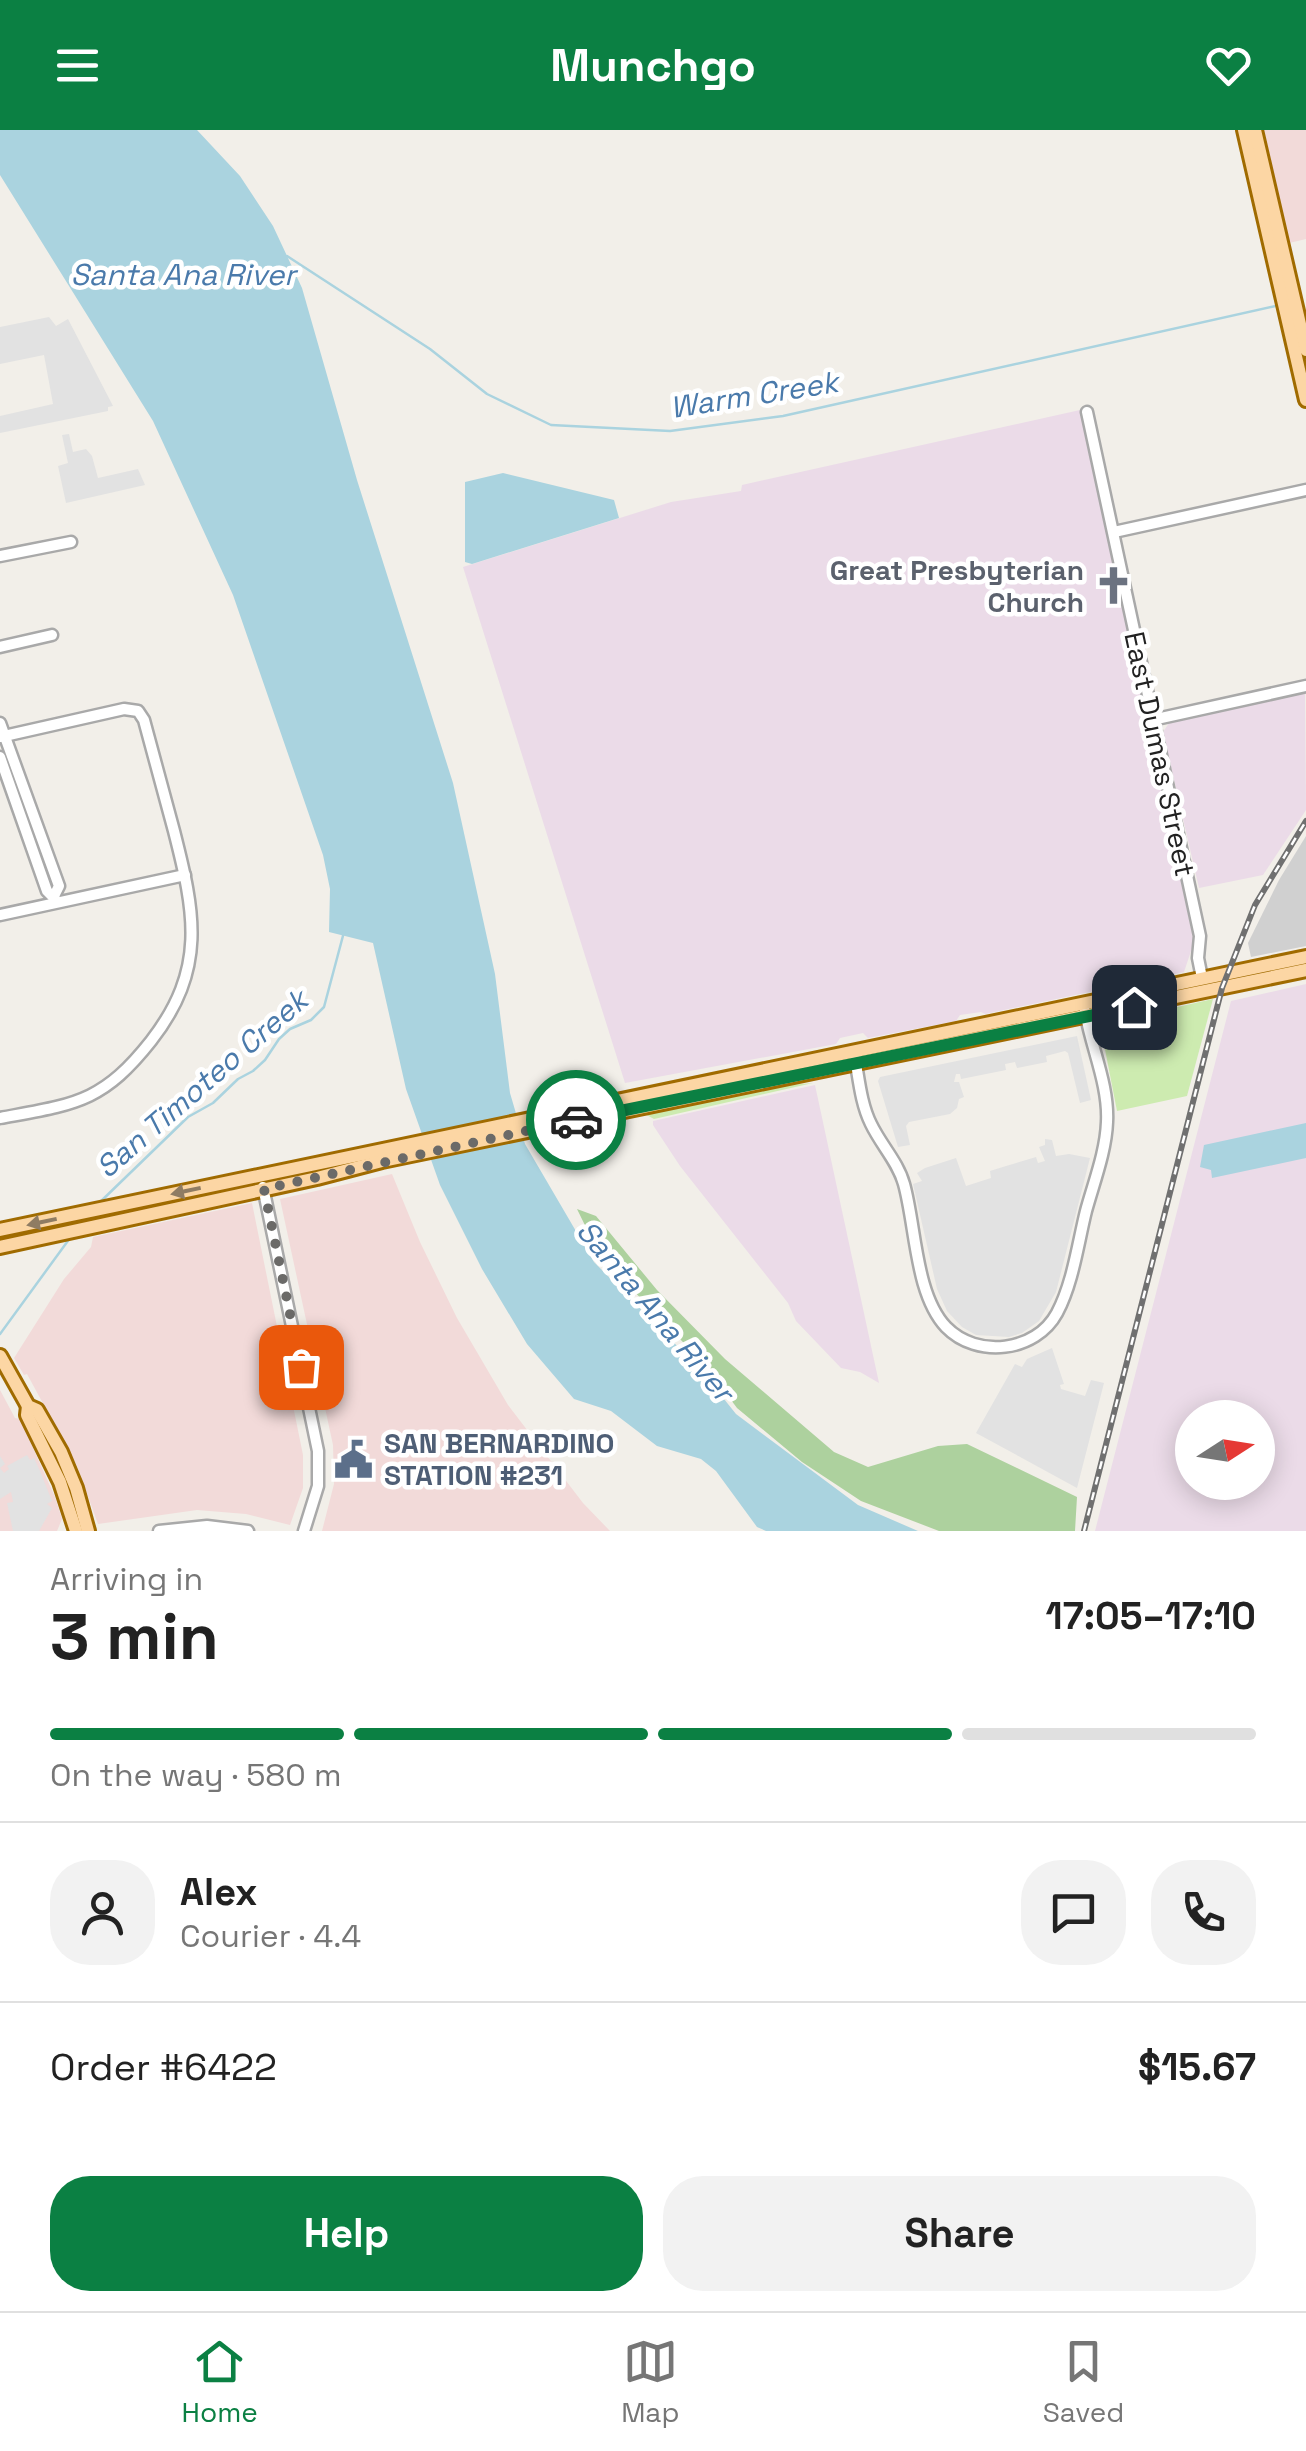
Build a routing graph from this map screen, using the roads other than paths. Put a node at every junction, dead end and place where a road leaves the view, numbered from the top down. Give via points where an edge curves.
1 (1244, 130) edge
2 (1255, 130) edge
3 (1275, 244) junction
4 (1290, 303) junction
5 (1306, 350) edge
6 (1306, 400) edge
7 (1087, 412) dead end
8 (1306, 490) edge
9 (1114, 532) junction
10 (71, 542) dead end
11 (0, 556) edge
12 (52, 636) dead end
13 (0, 647) edge
14 (1306, 686) edge
15 (1152, 720) junction
16 (0, 722) edge
17 (2, 736) edge
18 (0, 757) edge
19 (185, 874) junction
20 (55, 900) junction
21 (0, 915) edge
22 (1306, 956) edge
23 (1306, 970) edge
24 (1202, 978) junction
25 (1085, 1011) junction
26 (855, 1058) junction
27 (0, 1118) edge
28 (263, 1182) junction
29 (0, 1230) edge
30 (0, 1247) edge
31 (0, 1356) edge
32 (28, 1406) junction
33 (76, 1531) edge
34 (88, 1531) edge
35 (159, 1531) edge
36 (248, 1531) edge
37 (304, 1531) edge

1 - 3 main road
2 - 3 main road
3 - 4 main road
4 - 5 main road
4 - 6 main road
7 - 9 street, East Dumas Street
8 - 9 street
9 - 15 street, East Dumas Street
10 - 11 street
12 - 13 street
14 - 15 street
15 - 24 street, East Dumas Street via 1200,936
16 - 17 street
17 - 19 street via 138,711
17 - 20 street via 58,886
18 - 20 street
19 - 20 street
19 - 27 street via 192,954 172,1012 121,1076 80,1101
20 - 21 street
22 - 24 main road
23 - 25 main road
24 - 25 main road
25 - 26 main road
25 - 26 street via 1106,1135 1064,1296 1050,1324 1017,1344 988,1347 957,1337 937,1316 904,1182 872,1126
26 - 28 main road
28 -> 29 main road
28 - 30 main road
28 - 37 street via 318,1451 318,1486
31 - 32 main road
32 - 33 main road
32 - 34 main road via 61,1452
35 - 36 street

